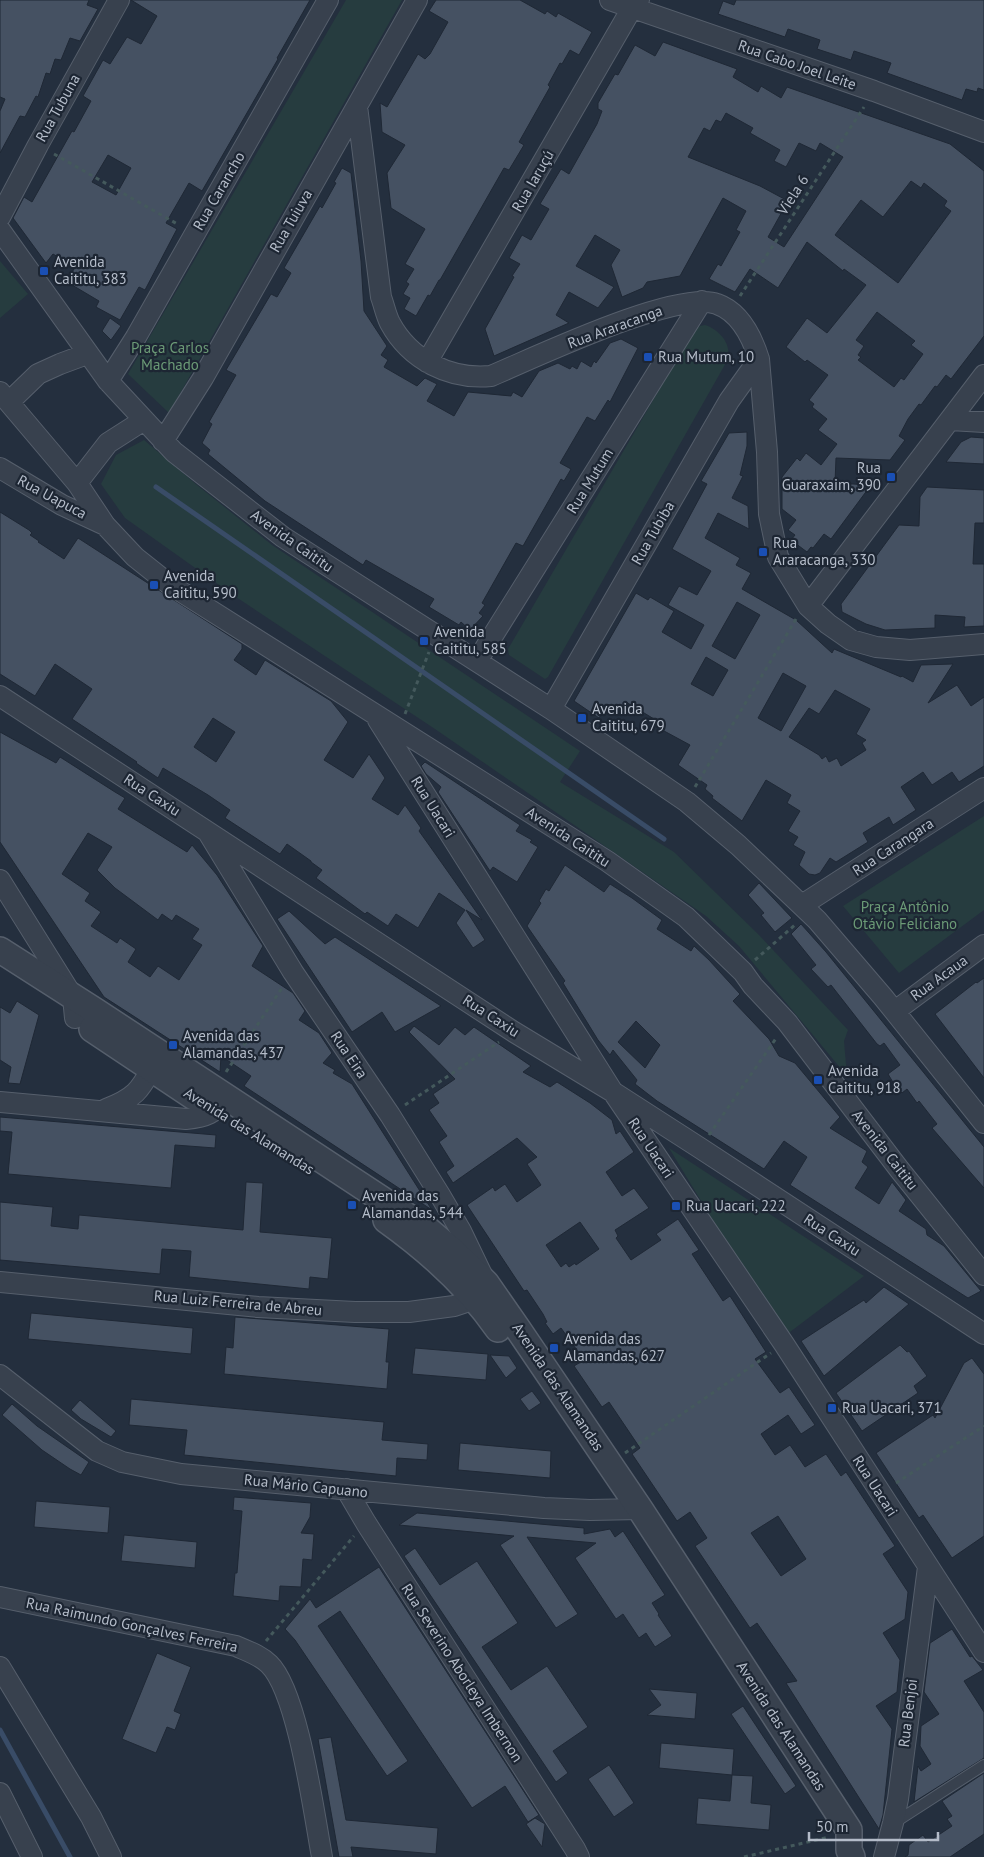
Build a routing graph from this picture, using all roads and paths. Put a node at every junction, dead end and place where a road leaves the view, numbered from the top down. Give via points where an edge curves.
1 (119, 0) edge
2 (328, 0) edge
3 (416, 0) edge
4 (610, 0) edge
5 (636, 4) edge
6 (874, 91) junction
7 (357, 106) junction
8 (984, 132) edge
9 (38, 144) junction
10 (0, 217) edge
11 (0, 230) edge
12 (195, 234) junction
13 (702, 301) junction
14 (731, 311) junction
15 (88, 354) junction
16 (759, 359) junction
17 (428, 362) junction
18 (984, 375) edge
19 (108, 381) junction
20 (5, 397) edge
21 (144, 420) junction
22 (950, 420) junction
23 (984, 422) edge
24 (163, 441) junction
25 (0, 468) edge
26 (78, 483) junction
27 (105, 525) junction
28 (808, 606) junction
29 (984, 644) edge
30 (428, 653) dead end
31 (477, 661) junction
32 (0, 696) edge
33 (410, 698) dead end
34 (551, 709) junction
35 (376, 716) junction
36 (984, 788) edge
37 (687, 802) junction
38 (206, 830) junction
39 (0, 880) edge
40 (806, 909) junction
41 (984, 945) edge
42 (0, 950) edge
43 (750, 964) dead end
44 (0, 970) edge
45 (293, 972) junction
46 (74, 1007) junction
47 (894, 1011) junction
48 (787, 1022) junction
49 (514, 1032) junction
50 (156, 1061) junction
51 (613, 1092) junction
52 (219, 1099) junction
53 (0, 1102) edge
54 (104, 1110) junction
55 (390, 1115) junction
56 (984, 1123) edge
57 (700, 1148) junction
58 (984, 1275) edge
59 (0, 1282) edge
60 (480, 1291) junction
61 (984, 1334) edge
62 (784, 1344) junction
63 (0, 1375) edge
64 (984, 1426) edge
65 (610, 1463) junction
66 (346, 1489) junction
67 (880, 1493) junction
68 (632, 1509) junction
69 (366, 1522) junction
70 (928, 1567) junction
71 (0, 1597) edge
72 (984, 1652) edge
73 (255, 1654) junction
74 (0, 1666) edge
75 (984, 1765) edge
76 (0, 1793) edge
77 (893, 1823) junction
78 (844, 1848) edge
79 (32, 1857) edge
80 (112, 1857) edge
81 (322, 1857) edge
82 (578, 1857) edge
83 (744, 1857) edge
84 (884, 1857) edge

1 - 9 street, Rua Tubuna
2 - 12 street, Rua Carancho
3 - 7 street, Rua Tuiuva
4 - 5 street, Rua Cabo Joel Leite
5 - 6 street, Rua Cabo Joel Leite
5 - 17 street, Rua Iaruçú
6 - 8 street, Rua Cabo Joel Leite
6 - 14 path, Viela 6
7 - 17 street, Rua Araracanga via 381,297 390,322 405,344
7 - 24 street, Rua Tuiuva via 203,378
9 - 10 street, Rua Tubuna
9 - 12 path
11 - 15 street, Avenida Caititu
12 - 19 street, Rua Carancho
13 - 14 street, Rua Araracanga
13 - 17 street, Rua Araracanga via 627,319 491,376 457,375
13 - 31 street, Rua Mutum
14 - 16 street via 743,325
15 - 19 street, Avenida Caititu
15 - 20 street, Avenida Caititu via 38,374
16 - 28 street via 769,514 778,557
16 - 34 street, Rua Tubiba via 729,401
18 - 22 street
19 - 21 street, Avenida Caititu
20 - 26 street, Avenida Caititu
21 - 24 street, Avenida Caititu
21 - 26 street via 108,443
22 - 23 street
22 - 28 street
24 - 31 street, Avenida Caititu via 282,537
25 - 27 street, Rua Uapuca via 62,505
26 - 27 street, Avenida Caititu
27 - 35 street, Avenida Caititu via 135,557 169,584
28 - 29 street via 851,640 876,647 910,650
28 - 37 path via 793,623
30 - 33 path
31 - 34 street, Avenida Caititu
32 - 38 street, Rua Caxiu
34 - 37 street, Avenida Caititu
35 - 48 street, Avenida Caititu via 607,861 686,917 743,972
35 - 51 street, Rua Uacari
36 - 40 street, Rua Carangara
37 - 40 street, Avenida Caititu
38 - 45 street, Rua Eira
38 - 49 street, Rua Caxiu
39 - 46 street
40 - 43 path
40 - 47 street, Avenida Caititu
41 - 47 street, Rua Acaua
42 - 46 street, Avenida das Alamandas
44 - 46 street, Avenida das Alamandas
45 - 52 path
45 - 55 street, Rua Eira
46 - 50 street, Avenida das Alamandas
47 - 56 street, Avenida Caititu
48 - 57 path
48 - 58 street, Avenida Caititu
49 - 51 street, Rua Caxiu
49 - 55 path
50 - 52 street, Avenida das Alamandas
50 - 54 street via 138,1092
51 - 57 street, Rua Caxiu
51 - 62 street, Rua Uacari
52 - 54 street via 204,1117
52 - 60 street, Avenida das Alamandas via 427,1229 454,1251
53 - 54 street
55 - 60 street, Rua Eira via 461,1231
57 - 61 street, Rua Caxiu
59 - 60 street, Rua Luiz Ferreira de Abreu via 258,1307 355,1312 409,1312 454,1306
60 - 65 street, Avenida das Alamandas
60 - 68 street, Avenida das Alamandas via 492,1320
62 - 65 path
62 - 67 street, Rua Uacari
63 - 66 street, Rua Mário Capuano via 97,1451 122,1462 181,1474
64 - 67 path
65 - 68 street, Avenida das Alamandas
66 - 68 street, Rua Mário Capuano via 544,1508
66 - 69 street, Rua Severino Aborleya Imbernon
67 - 70 street, Rua Uacari
68 - 78 street, Avenida das Alamandas via 849,1830
69 - 73 path
69 - 82 street, Rua Severino Aborleya Imbernon
70 - 72 street, Rua Uacari
70 - 77 street, Rua Benjoi
71 - 73 street, Rua Raimundo Gonçalves Ferreira via 236,1646
73 - 81 street, Rua Raimundo Gonçalves Ferreira via 269,1664 280,1679 291,1705
74 - 80 street
75 - 77 lane
76 - 79 street
77 - 84 street, Rua Benjoi
78 - 83 path

